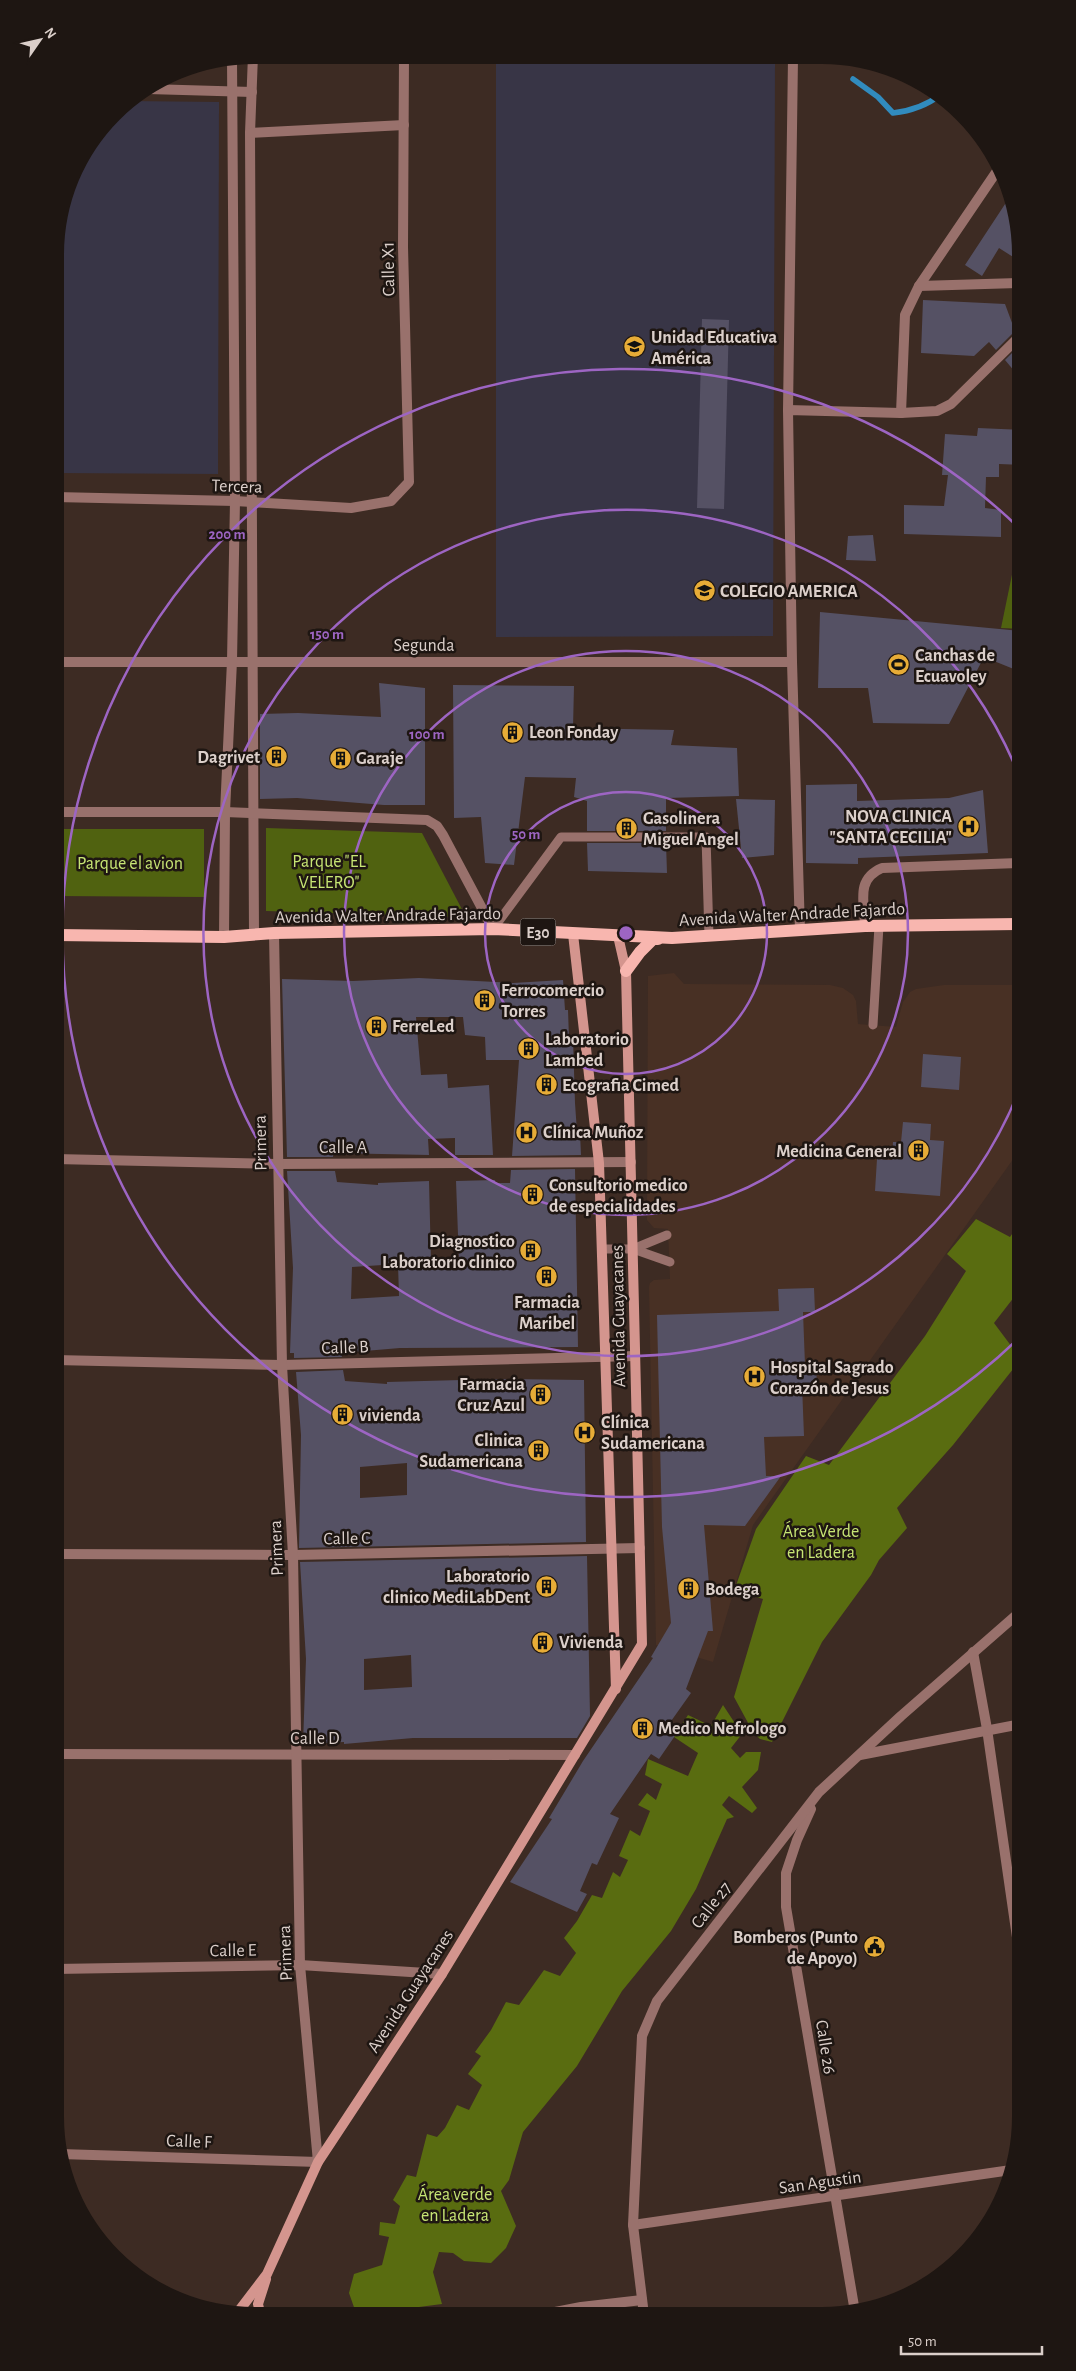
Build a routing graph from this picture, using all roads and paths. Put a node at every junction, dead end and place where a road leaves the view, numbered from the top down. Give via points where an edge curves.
1 (253, 64) edge
2 (404, 64) edge
3 (792, 64) edge
4 (232, 65) edge
5 (159, 89) edge
6 (231, 90) junction
7 (252, 92) junction
8 (404, 126) junction
9 (250, 133) junction
10 (995, 174) edge
11 (1012, 284) edge
12 (919, 286) junction
13 (1012, 344) edge
14 (788, 410) junction
15 (901, 414) junction
16 (409, 482) joint
17 (64, 497) edge
18 (235, 501) junction
19 (252, 502) junction
20 (232, 661) junction
21 (252, 661) junction
22 (64, 662) edge
23 (792, 662) junction
24 (64, 812) edge
25 (225, 812) junction
26 (252, 813) junction
27 (1012, 863) edge
28 (1012, 924) edge
29 (865, 926) junction
30 (879, 926) junction
31 (493, 929) junction
32 (800, 931) junction
33 (274, 934) junction
34 (573, 934) junction
35 (64, 935) edge
36 (254, 935) junction
37 (618, 936) junction
38 (709, 936) junction
39 (224, 937) junction
40 (672, 938) junction
41 (626, 972) junction
42 (873, 1025) dead end
43 (64, 1159) edge
44 (631, 1162) junction
45 (599, 1163) junction
46 (277, 1164) junction
47 (667, 1235) dead end
48 (602, 1249) junction
49 (633, 1249) junction
50 (670, 1262) dead end
51 (605, 1356) junction
52 (635, 1356) junction
53 (64, 1360) edge
54 (282, 1365) junction
55 (640, 1548) junction
56 (612, 1550) junction
57 (64, 1554) edge
58 (293, 1555) junction
59 (1012, 1619) edge
60 (973, 1652) junction
61 (616, 1690) junction
62 (1012, 1725) edge
63 (987, 1729) junction
64 (64, 1754) edge
65 (298, 1754) junction
66 (575, 1755) junction
67 (858, 1755) junction
68 (819, 1792) junction
69 (1012, 1903) edge
70 (300, 1965) junction
71 (64, 1969) edge
72 (442, 1974) junction
73 (67, 2154) edge
74 (318, 2162) junction
75 (1005, 2171) edge
76 (834, 2196) junction
77 (633, 2225) junction
78 (267, 2274) junction
79 (642, 2300) junction
80 (854, 2305) edge
81 (242, 2307) edge
82 (259, 2307) edge
83 (581, 2307) edge
84 (643, 2307) edge

1 - 7 street
2 - 8 street, Calle X1
3 - 14 street
4 - 6 street
5 - 6 street
6 - 7 street
6 - 18 street
7 - 9 street
8 - 9 street
8 - 16 street, Calle X1
9 - 19 street
10 - 12 street
11 - 12 street
12 - 15 street via 905,315
13 - 15 street via 951,404 937,411
14 - 15 street
14 - 23 street
16 - 19 street, Tercera via 391,501 352,508
17 - 18 street, Tercera
18 - 19 street, Tercera
18 - 20 street
19 - 21 street
20 - 21 street, Segunda
20 - 22 street, Segunda
20 - 25 street
21 - 23 street, Segunda
21 - 26 street
23 - 32 street
24 - 25 street
25 - 26 street
25 - 39 street
26 - 31 street via 427,820 443,834
26 - 36 street
27 - 29 street via 882,868 868,876 864,883
28 - 30 main road, Avenida Walter Andrade Fajardo / E30
29 - 30 main road, Avenida Walter Andrade Fajardo / E30
29 - 32 main road, Avenida Walter Andrade Fajardo / E30
30 - 42 lane
31 - 33 main road, Avenida Walter Andrade Fajardo / E30
31 - 34 main road, Avenida Walter Andrade Fajardo / E30
31 - 38 lane via 561,837 706,836
32 - 38 main road, Avenida Walter Andrade Fajardo / E30
33 - 36 main road, Avenida Walter Andrade Fajardo / E30
33 - 46 street, Primera
34 - 37 main road, Avenida Walter Andrade Fajardo / E30
34 - 45 street, Avenida Guayacanes
35 - 39 main road, Avenida Walter Andrade Fajardo / E30
36 - 39 main road, Avenida Walter Andrade Fajardo / E30
37 - 40 main road, Avenida Walter Andrade Fajardo / E30
37 - 41 street, Avenida Guayacanes
38 - 40 main road, Avenida Walter Andrade Fajardo / E30
40 - 41 main road via 652,939
41 - 44 street, Avenida Guayacanes
43 - 46 street, Calle A
44 - 45 street, Calle A
44 - 49 street, Avenida Guayacanes
45 - 46 street, Calle A
45 - 48 street, Avenida Guayacanes
46 - 54 street, Primera
47 - 49 lane
48 - 49 lane
48 - 51 street, Avenida Guayacanes
49 - 50 lane
49 - 52 street, Avenida Guayacanes
51 - 52 street, Calle B
51 - 54 street, Calle B
51 - 56 street, Avenida Guayacanes
52 - 55 street, Avenida Guayacanes
53 - 54 street, Calle B
54 - 58 street, Primera
55 - 56 street, Calle C
55 - 61 street, Avenida Guayacanes via 642,1644
56 - 58 street, Calle C
56 - 61 street, Avenida Guayacanes
57 - 58 street, Calle C
58 - 65 street, Primera
59 - 60 street, Calle 27
60 - 63 street
60 - 67 street, Calle 27
61 - 66 street, Avenida Guayacanes
62 - 63 street
63 - 67 street
63 - 69 street
64 - 65 street, Calle D
65 - 66 street, Calle D
65 - 70 street, Primera
66 - 72 street, Avenida Guayacanes
67 - 68 street, Calle 27
68 - 76 street, Calle 26 via 786,1873 786,1906
68 - 77 street, Calle 27 via 657,2001 649,2016 642,2036
70 - 71 street, Calle E
70 - 72 street, Calle E
70 - 74 street, Primera
72 - 74 street, Avenida Guayacanes
73 - 74 street, Calle F
74 - 78 street, Avenida Guayacanes
75 - 76 street, San Agustin
76 - 77 street, San Agustin
76 - 80 street, Calle 26
77 - 79 street, Calle 27
78 - 81 street, Avenida Guayacanes
78 - 82 street
79 - 83 street
79 - 84 street, Calle 27

